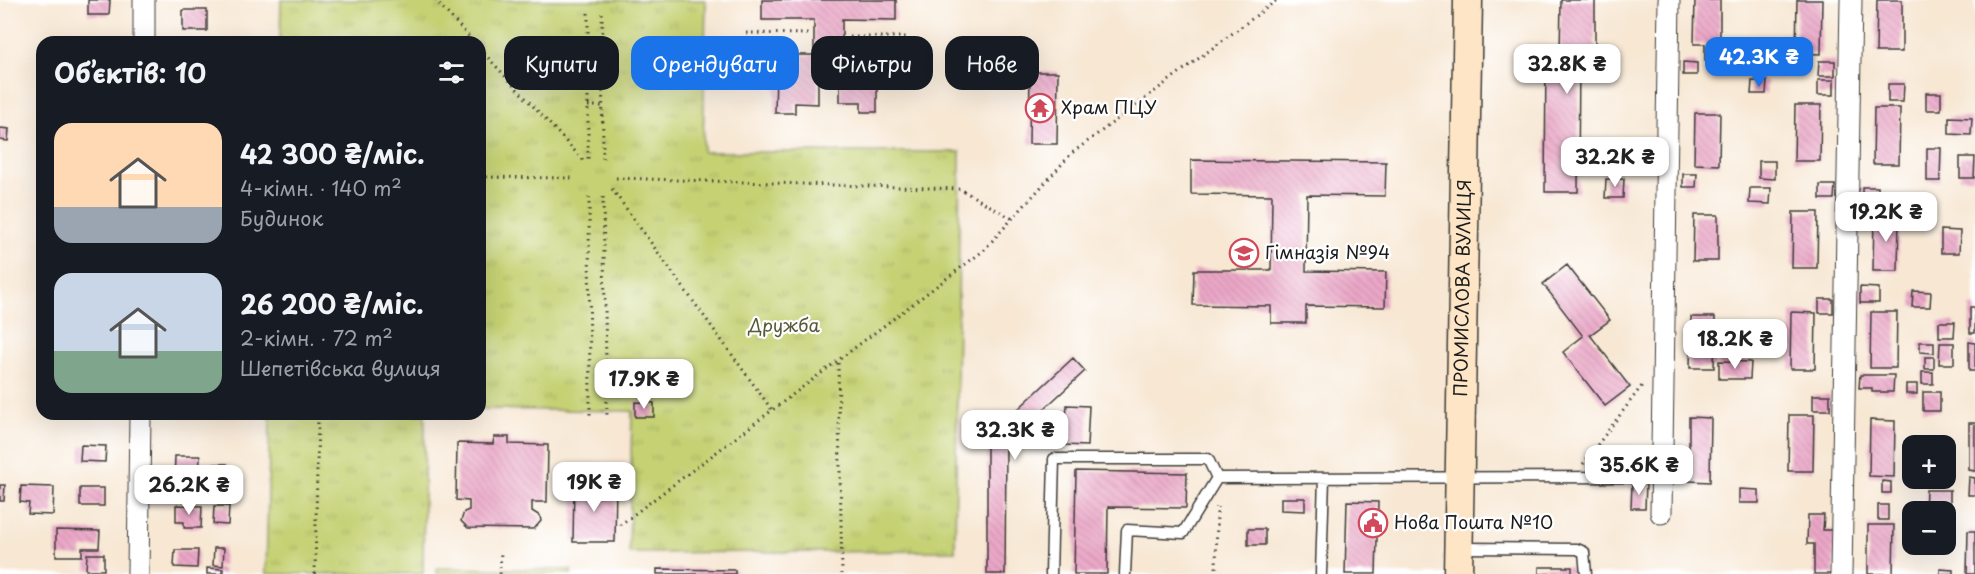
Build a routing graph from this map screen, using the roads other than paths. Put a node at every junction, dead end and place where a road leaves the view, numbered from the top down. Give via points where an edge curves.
1 (144, 0) edge
2 (1468, 0) edge
3 (1669, 0) edge
4 (1851, 0) edge
5 (144, 36) edge
6 (140, 420) edge
7 (1661, 477) junction
8 (1217, 478) junction
9 (1324, 478) junction
10 (1458, 478) junction
11 (1660, 513) dead end
12 (1458, 561) edge
13 (138, 574) edge
14 (1051, 574) edge
15 (1125, 574) edge
16 (1321, 574) edge
17 (1586, 574) edge
18 (1841, 574) edge

1 - 5 street
2 - 10 street, ПРОМИСЛОВА ВУЛИЦЯ
3 - 7 street
4 - 18 street
6 - 13 street
7 - 10 lane
7 - 11 street
8 - 9 lane
8 - 14 lane via 1208,459 1054,459
8 - 15 lane via 1183,533 1127,530
9 - 10 lane
9 - 16 lane
10 - 12 street, ПРОМИСЛОВА ВУЛИЦЯ
12 - 17 lane via 1577,549 1584,552

